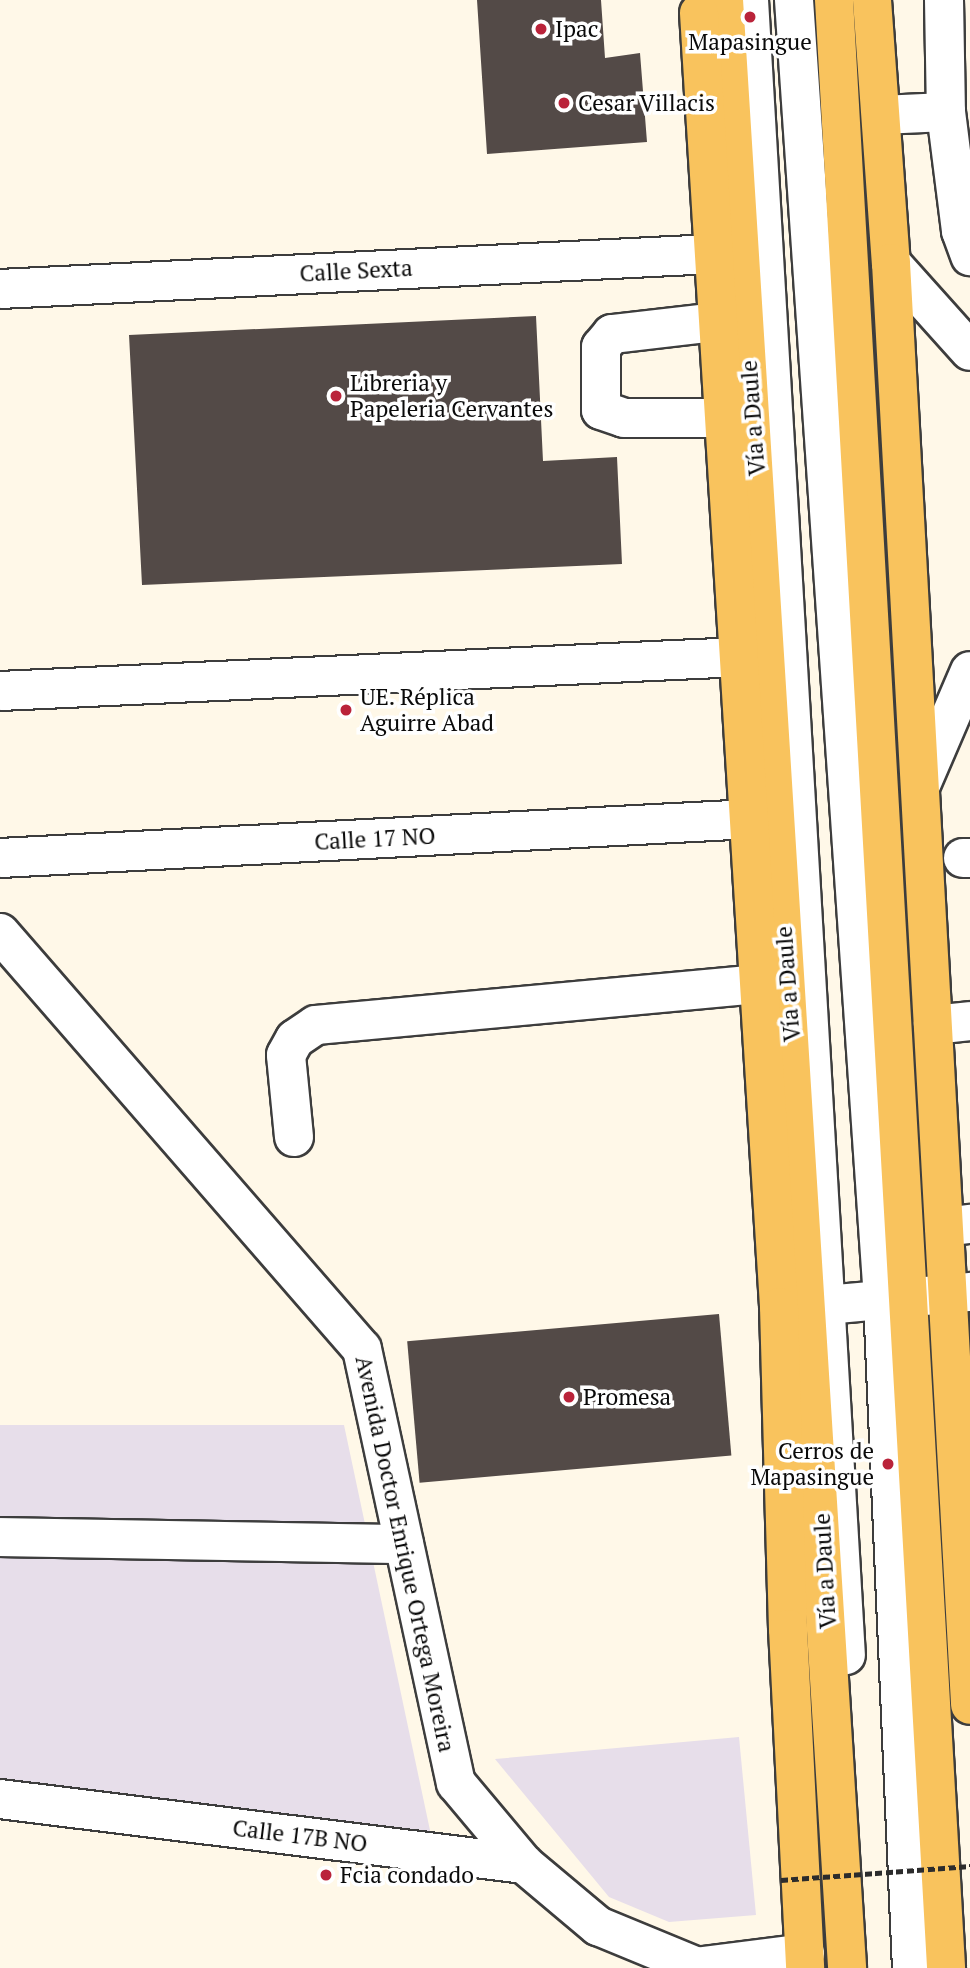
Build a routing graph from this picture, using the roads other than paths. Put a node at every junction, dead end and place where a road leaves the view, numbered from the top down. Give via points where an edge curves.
1 (698, 0) edge
2 (724, 0) edge
3 (749, 0) edge
4 (794, 0) edge
5 (834, 0) edge
6 (872, 0) edge
7 (944, 0) edge
8 (947, 112) junction
9 (881, 115) junction
10 (712, 254) junction
11 (970, 256) edge
12 (891, 263) junction
13 (0, 289) edge
14 (716, 322) junction
15 (970, 351) edge
16 (723, 418) junction
17 (740, 657) junction
18 (970, 671) edge
19 (0, 691) edge
20 (920, 787) junction
21 (751, 819) junction
22 (0, 858) edge
23 (0, 933) edge
24 (760, 984) junction
25 (946, 1032) edge
26 (900, 1126) junction
27 (294, 1138) dead end
28 (957, 1225) edge
29 (959, 1293) edge
30 (896, 1298) junction
31 (827, 1305) junction
32 (962, 1424) edge
33 (0, 1537) edge
34 (404, 1544) junction
35 (967, 1579) edge
36 (970, 1705) edge
37 (0, 1799) edge
38 (524, 1864) junction
39 (805, 1961) edge
40 (691, 1967) edge
41 (847, 1968) edge
42 (861, 1968) edge
43 (912, 1968) edge
44 (946, 1968) edge

1 - 10 main road, Vía a Daule
2 - 41 main road, Vía a Daule
3 - 31 street, Vía a Daule
4 - 30 street
5 - 26 main road
6 - 9 main road
7 - 8 street
8 - 9 street
8 - 11 street via 961,231
9 - 12 main road
10 - 13 street, Calle Sexta
10 - 14 main road, Vía a Daule
12 - 15 street
12 - 20 main road
14 - 16 main road, Vía a Daule
14 - 16 street via 612,334 601,347 601,410 624,418
16 - 17 main road, Vía a Daule
17 - 19 street
17 - 21 main road, Vía a Daule
18 - 20 street
20 - 25 main road
21 - 22 street, Calle 17 NO
21 - 24 main road, Vía a Daule
23 - 34 street, Avenida Doctor Enrique Ortega Moreira via 362,1349
24 - 27 street via 316,1025 295,1039 286,1055
24 - 39 main road, Vía a Daule via 779,1307 788,1629
25 - 26 main road
25 - 28 main road
26 - 30 main road
28 - 29 main road
29 - 30 street
29 - 32 main road
30 - 31 street
30 - 43 street
30 - 44 main road
31 - 42 street, Vía a Daule
32 - 35 main road
33 - 34 street
34 - 38 street, Avenida Doctor Enrique Ortega Moreira via 456,1783
35 - 36 main road
37 - 38 street, Calle 17B NO
38 - 40 street via 598,1926
39 - 40 street

